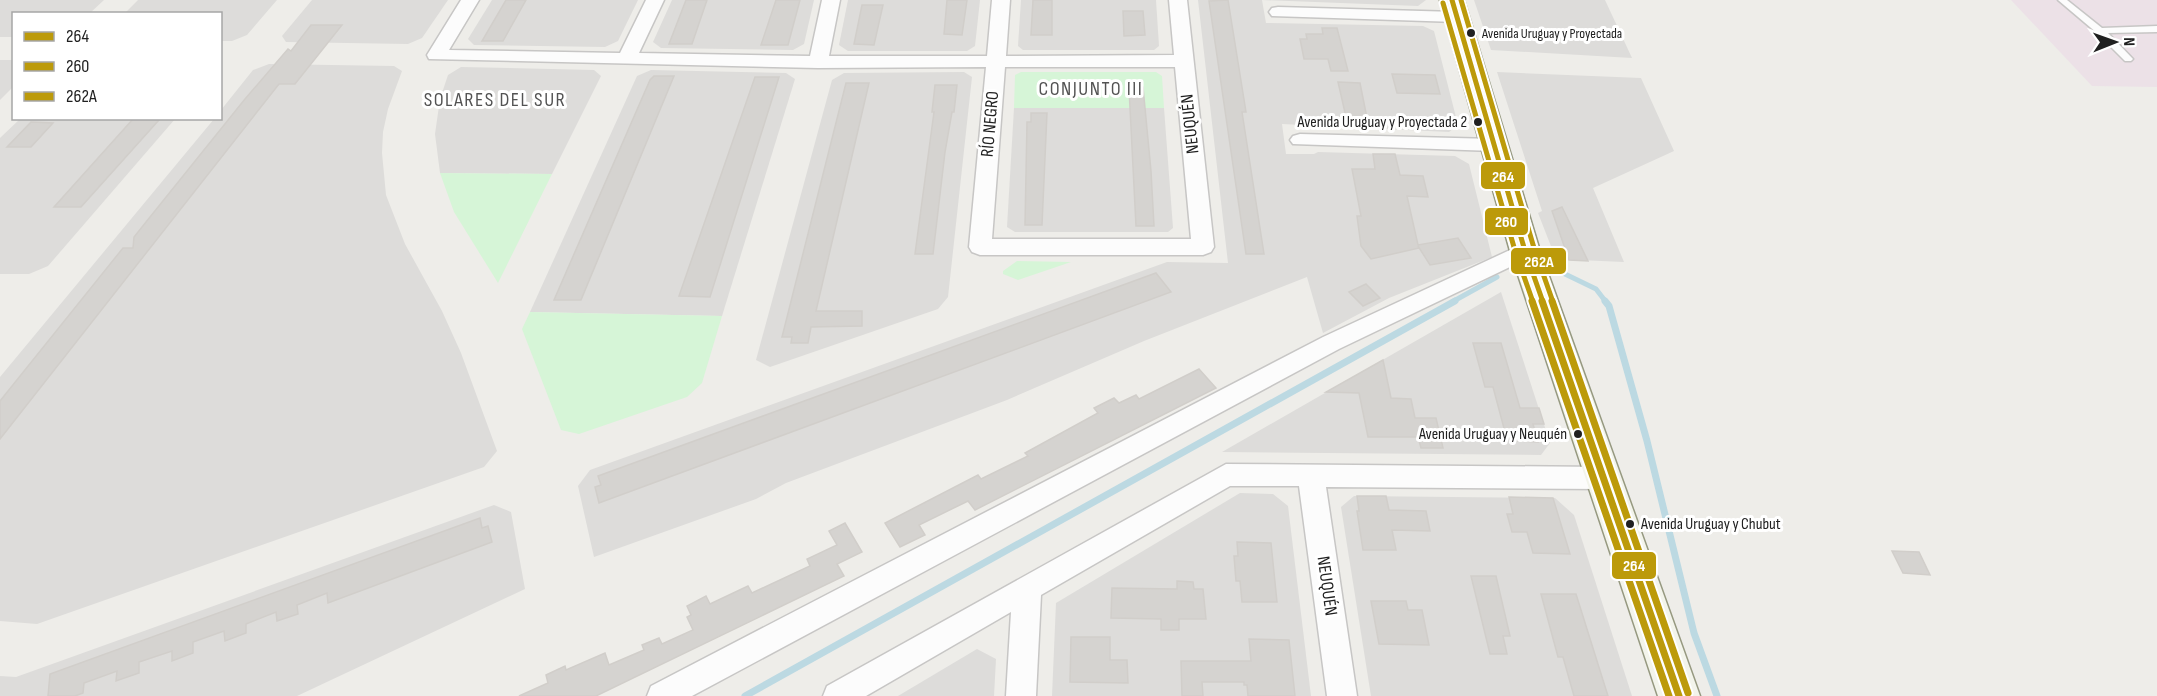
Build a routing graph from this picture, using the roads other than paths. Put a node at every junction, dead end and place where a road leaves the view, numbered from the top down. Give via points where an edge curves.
1 (470, 0) edge
2 (655, 0) edge
3 (831, 0) edge
4 (1001, 0) edge
5 (1178, 0) edge
6 (2062, 0) edge
7 (1454, 8) edge
8 (1278, 12) dead end
9 (2157, 29) edge
10 (2100, 31) junction
11 (627, 58) junction
12 (2128, 59) dead end
13 (996, 61) junction
14 (1184, 61) junction
15 (818, 62) junction
16 (1300, 140) dead end
17 (1494, 146) junction
18 (980, 247) joint
19 (1525, 251) junction
20 (1311, 476) junction
21 (1604, 478) junction
22 (1027, 588) junction
23 (662, 696) edge
24 (838, 696) edge
25 (1022, 696) edge
26 (1342, 696) edge
27 (1679, 696) edge

1 - 11 street via 436,55
2 - 11 street
3 - 15 street
4 - 13 street, RÍO NEGRO
5 - 14 street, NEUQUÉN
6 - 10 lane
7 - 8 street
7 - 17 main road
9 - 10 lane
10 - 12 lane
11 - 15 street
13 - 14 street
13 - 15 street
13 - 18 street, RÍO NEGRO
14 - 18 street, NEUQUÉN via 1203,247
16 - 17 street
17 - 19 main road
19 - 21 main road
19 - 23 street via 1320,349
20 - 21 street
20 - 22 street via 1226,475
20 - 26 street, NEUQUÉN
21 - 27 main road
22 - 24 street
22 - 25 street

